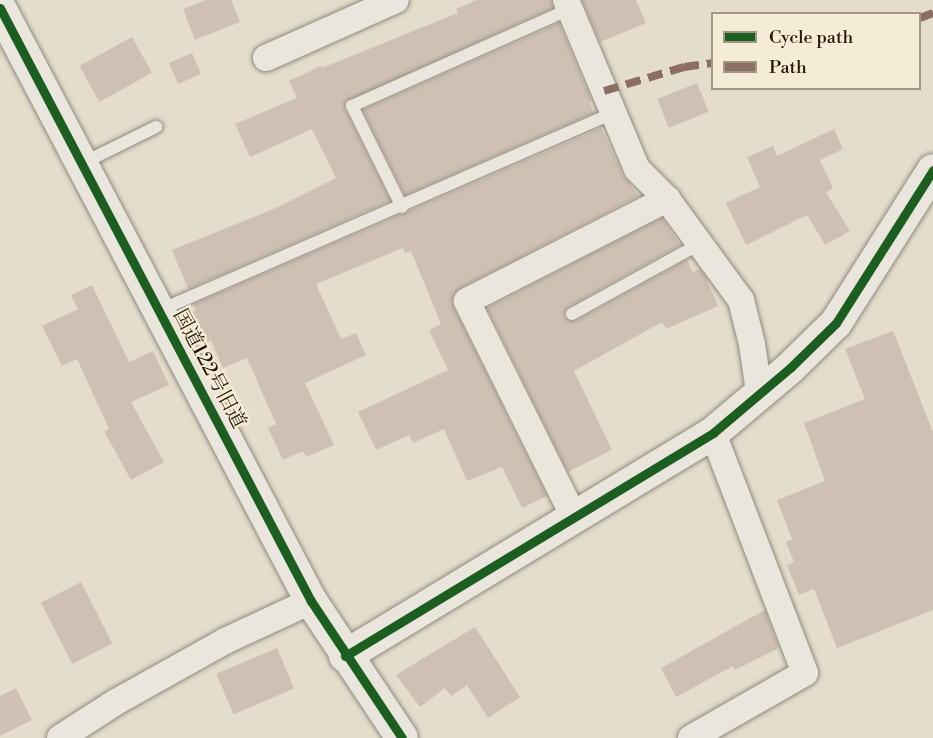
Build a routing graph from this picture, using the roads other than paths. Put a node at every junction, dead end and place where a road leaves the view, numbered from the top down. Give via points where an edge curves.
1 (396, 0) edge
2 (568, 5) edge
3 (0, 8) edge
4 (266, 58) dead end
5 (614, 113) junction
6 (156, 127) dead end
7 (80, 165) junction
8 (933, 170) edge
9 (667, 199) junction
10 (402, 207) junction
11 (701, 243) junction
12 (158, 311) junction
13 (572, 314) dead end
14 (759, 392) junction
15 (713, 433) junction
16 (575, 519) junction
17 (311, 601) junction
18 (345, 656) junction
19 (60, 738) edge
20 (402, 738) edge
21 (691, 738) edge

1 - 4 street
2 - 5 street
2 - 10 lane via 352,106
3 - 7 street, 国道122号旧道
5 - 9 street via 637,169
5 - 10 lane
6 - 7 lane
7 - 12 street, 国道122号旧道
8 - 14 street via 836,322 791,367
9 - 11 street
9 - 16 street via 467,301
10 - 12 lane
11 - 13 lane
11 - 14 street via 741,300
12 - 17 street, 国道122号旧道
14 - 15 street
15 - 16 street
15 - 21 street via 805,673
16 - 18 street
17 - 18 street, 国道122号旧道
17 - 19 street via 225,641
18 - 20 street, 国道122号旧道

